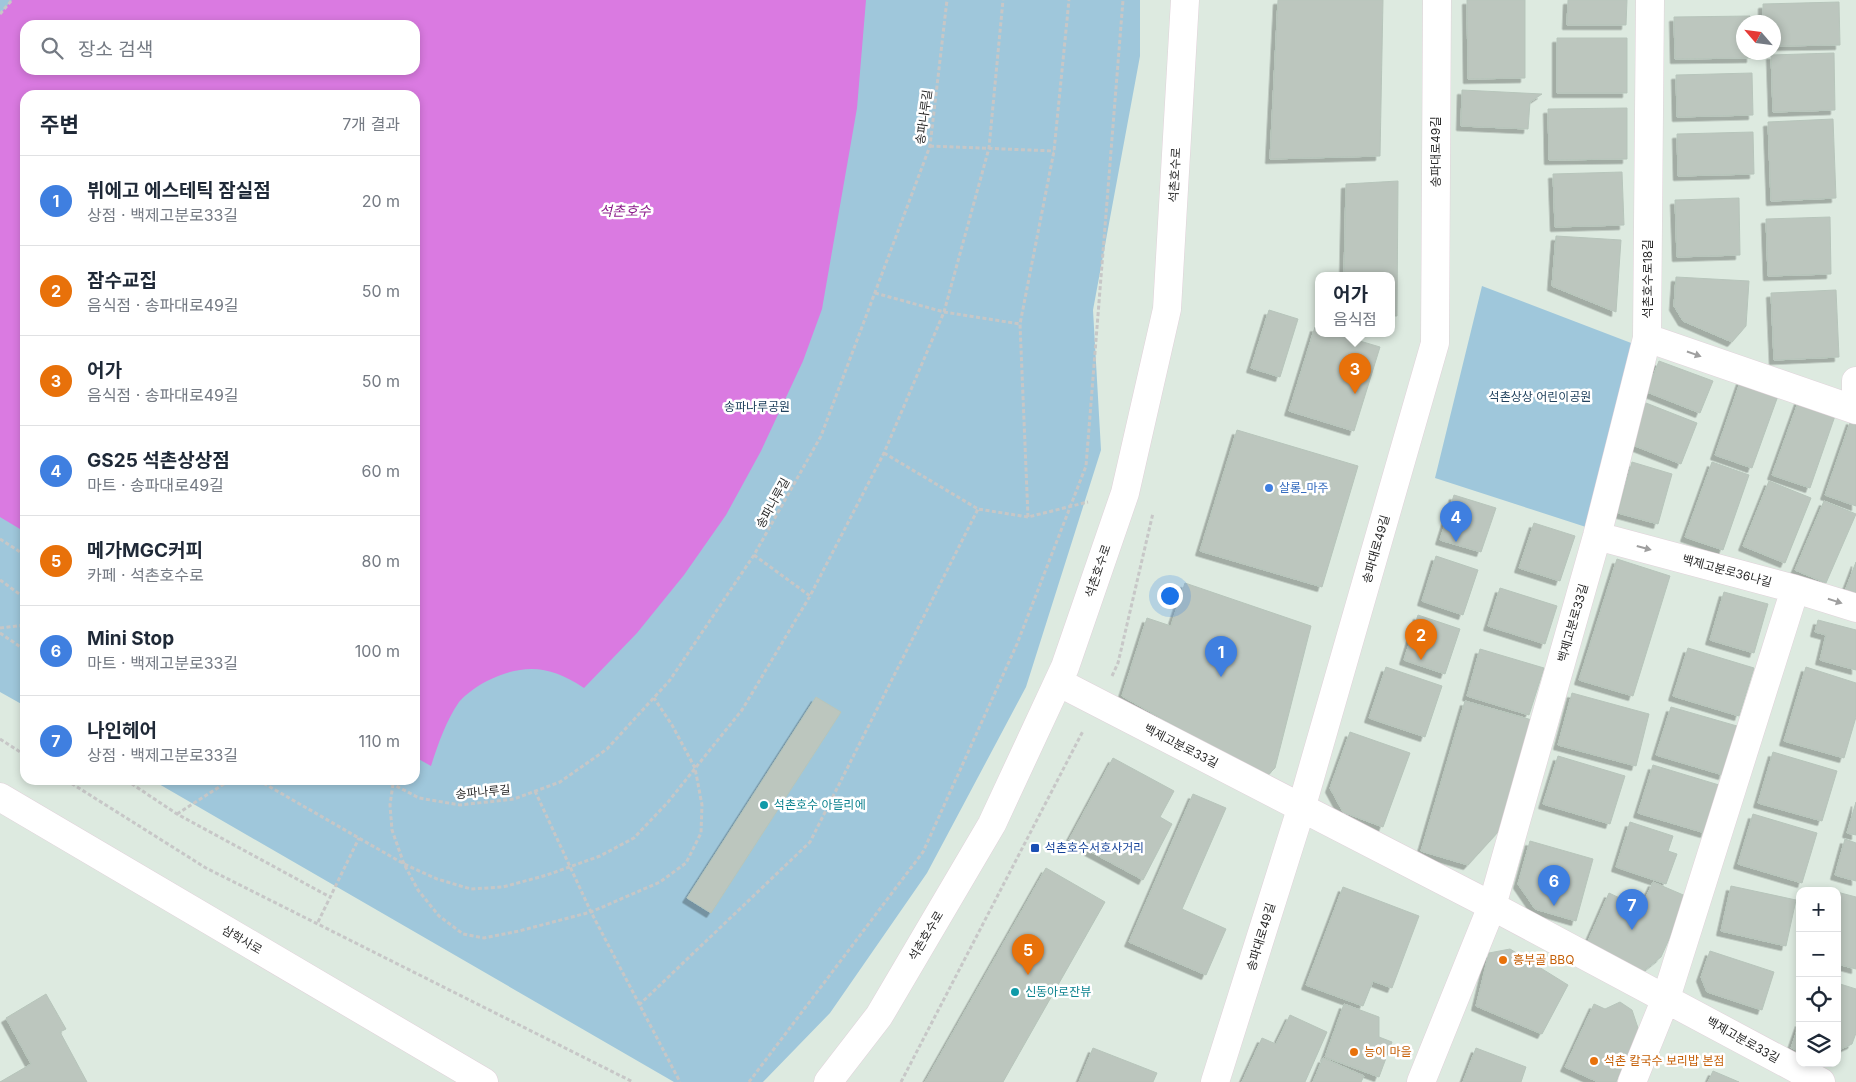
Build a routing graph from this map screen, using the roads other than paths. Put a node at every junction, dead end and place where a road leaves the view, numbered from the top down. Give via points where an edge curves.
1 (1185, 0) edge
2 (1437, 0) edge
3 (1650, 0) edge
4 (1647, 338) junction
5 (1856, 381) edge
6 (1856, 410) edge
7 (1597, 536) junction
8 (1794, 589) junction
9 (1856, 608) edge
10 (1058, 682) junction
11 (0, 797) edge
12 (1301, 808) junction
13 (1492, 906) junction
14 (1666, 998) junction
15 (484, 1082) edge
16 (828, 1082) edge
17 (1215, 1082) edge
18 (1421, 1082) edge
19 (1632, 1082) edge
20 (1821, 1082) edge

1 - 10 street, 석촌호수로 via 1167,309 1125,494
2 - 12 street, 송파대로49길 via 1435,343
3 - 4 street, 석촌호수로18길
4 -> 6 street
4 - 7 street, 백제고분로33길
5 - 6 street
7 -> 8 street, 백제고분로36나길
7 - 13 street, 백제고분로33길
8 -> 9 street, 백제고분로36나길
8 - 14 street
10 - 12 street, 백제고분로33길
10 - 16 street, 석촌호수로 via 992,824 879,1016
11 - 15 street, 삼학사로
12 - 13 street, 백제고분로33길
12 - 17 street, 송파대로49길
13 - 14 street, 백제고분로33길
13 - 18 street, 백제고분로33길
14 - 19 street
14 - 20 street, 백제고분로33길

